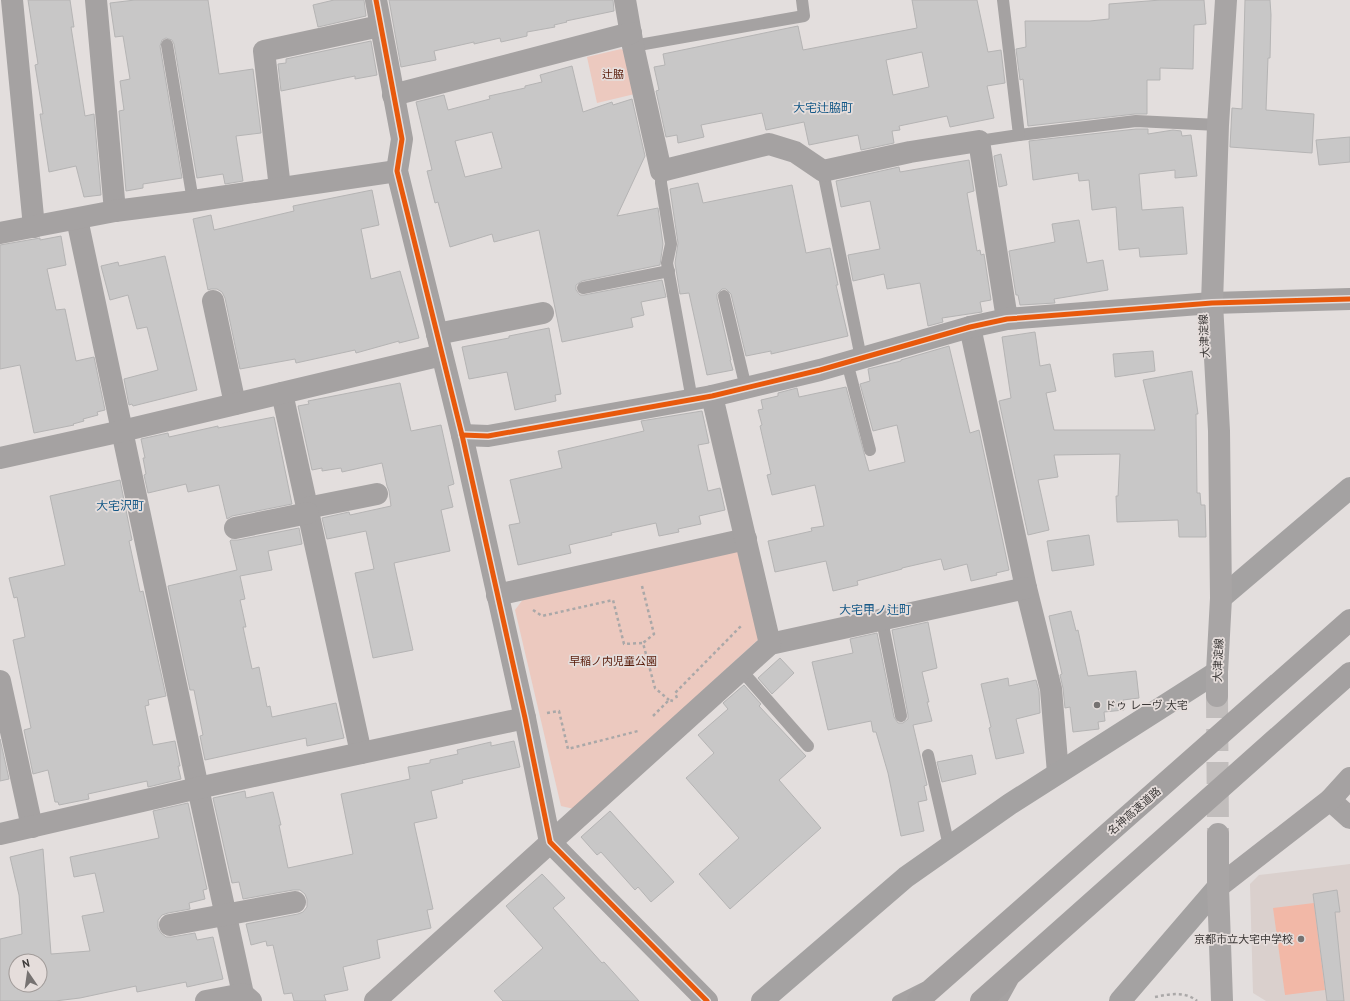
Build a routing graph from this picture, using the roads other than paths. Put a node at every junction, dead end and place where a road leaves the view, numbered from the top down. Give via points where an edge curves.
1 (12, 0) edge
2 (96, 0) edge
3 (376, 0) edge
4 (625, 0) edge
5 (802, 0) edge
6 (1003, 0) edge
7 (1226, 0) edge
8 (380, 26) junction
9 (632, 40) junction
10 (167, 45) dead end
11 (393, 95) junction
12 (1218, 126) junction
13 (1019, 135) junction
14 (979, 141) junction
15 (397, 171) junction
16 (661, 171) junction
17 (823, 171) junction
18 (280, 188) junction
19 (193, 201) junction
20 (115, 211) junction
21 (76, 219) junction
22 (34, 226) junction
23 (0, 233) edge
24 (669, 271) junction
25 (583, 288) dead end
26 (724, 296) dead end
27 (1350, 299) edge
28 (213, 301) dead end
29 (1212, 303) junction
30 (543, 313) dead end
31 (1007, 319) junction
32 (970, 327) junction
33 (437, 334) junction
34 (442, 355) junction
35 (854, 360) junction
36 (746, 388) junction
37 (282, 393) junction
38 (702, 398) junction
39 (235, 404) junction
40 (122, 431) junction
41 (462, 435) junction
42 (870, 450) dead end
43 (0, 458) edge
44 (1350, 488) edge
45 (377, 494) dead end
46 (308, 510) junction
47 (235, 528) dead end
48 (746, 539) junction
49 (1026, 588) junction
50 (497, 595) junction
51 (1221, 598) junction
52 (882, 620) junction
53 (1350, 620) edge
54 (770, 644) junction
55 (741, 670) junction
56 (1217, 672) junction
57 (1350, 673) edge
58 (0, 681) edge
59 (1217, 696) tunnel mouth
60 (901, 716) dead end
61 (525, 718) junction
62 (808, 746) dead end
63 (361, 753) junction
64 (928, 755) dead end
65 (1058, 773) junction
66 (1350, 778) edge
67 (198, 788) junction
68 (1330, 800) junction
69 (1350, 818) edge
70 (32, 827) junction
71 (0, 834) edge
72 (1218, 834) tunnel mouth
73 (550, 842) junction
74 (949, 846) junction
75 (1218, 887) junction
76 (296, 902) dead end
77 (226, 915) junction
78 (170, 925) dead end
79 (1020, 966) junction
80 (944, 978) junction
81 (247, 997) edge
82 (206, 1001) edge
83 (375, 1001) edge
84 (707, 1001) edge
85 (762, 1001) edge
86 (898, 1001) edge
87 (918, 1001) edge
88 (982, 1001) edge
89 (1001, 1001) edge
90 (1120, 1001) edge
91 (1222, 1001) edge

1 - 22 street
2 - 20 street
3 - 8 street
4 - 9 street
5 - 9 lane via 804,16
6 - 13 lane
7 - 12 main road, 大津淀線
8 - 11 street
8 - 18 street via 264,51
9 - 11 street
9 - 16 street
10 - 19 lane
11 - 15 street via 402,139
12 - 13 lane via 1136,121
12 - 29 main road, 大津淀線
13 - 14 lane
14 - 17 street via 910,152
14 - 31 street
15 - 18 street
15 - 33 street
16 - 17 street via 769,144 795,152
16 - 24 lane via 671,244 667,263
17 - 35 lane
18 - 19 street
19 - 20 street
20 - 21 street
21 - 22 street
21 - 40 street
22 - 23 street
24 - 25 lane
24 - 38 lane
26 - 36 lane
27 - 29 street
28 - 39 street
29 - 31 street
29 - 51 main road, 大津淀線 via 1219,431
30 - 33 street
31 - 32 street
32 - 35 street
32 - 49 street
33 - 34 street
34 - 37 street
34 - 41 street
35 - 36 street
35 - 42 lane
36 - 38 street
37 - 39 street
37 - 46 street
38 - 41 street via 488,436
38 - 48 street
39 - 40 street
40 - 43 street
40 - 67 street
41 - 50 street
44 - 51 street
45 - 46 street
46 - 47 street
46 - 63 street
48 - 50 street
48 - 54 street
49 - 52 street
49 - 65 street via 1051,689
50 - 61 street
51 - 56 main road, 大津淀線
52 - 54 street
52 - 60 lane
53 - 80 highway, 名神高速道路
54 - 55 street
55 - 62 lane
55 - 73 street
56 - 59 main road, 大津淀線
56 - 65 street
57 - 79 highway
58 - 70 street
61 - 63 street
61 - 73 street
63 - 67 street
64 - 74 lane
65 - 74 street
66 - 68 street
67 - 70 street
67 - 77 street
68 - 69 street
68 - 75 street
70 - 71 street
72 - 75 main road
73 - 83 street
73 - 84 street
74 - 85 street via 906,877
75 - 90 street
75 - 91 main road
76 - 77 street
77 - 78 street
77 - 81 street
79 - 88 highway
79 - 89 lane
80 - 86 lane
80 - 87 highway, 名神高速道路
81 - 82 street

